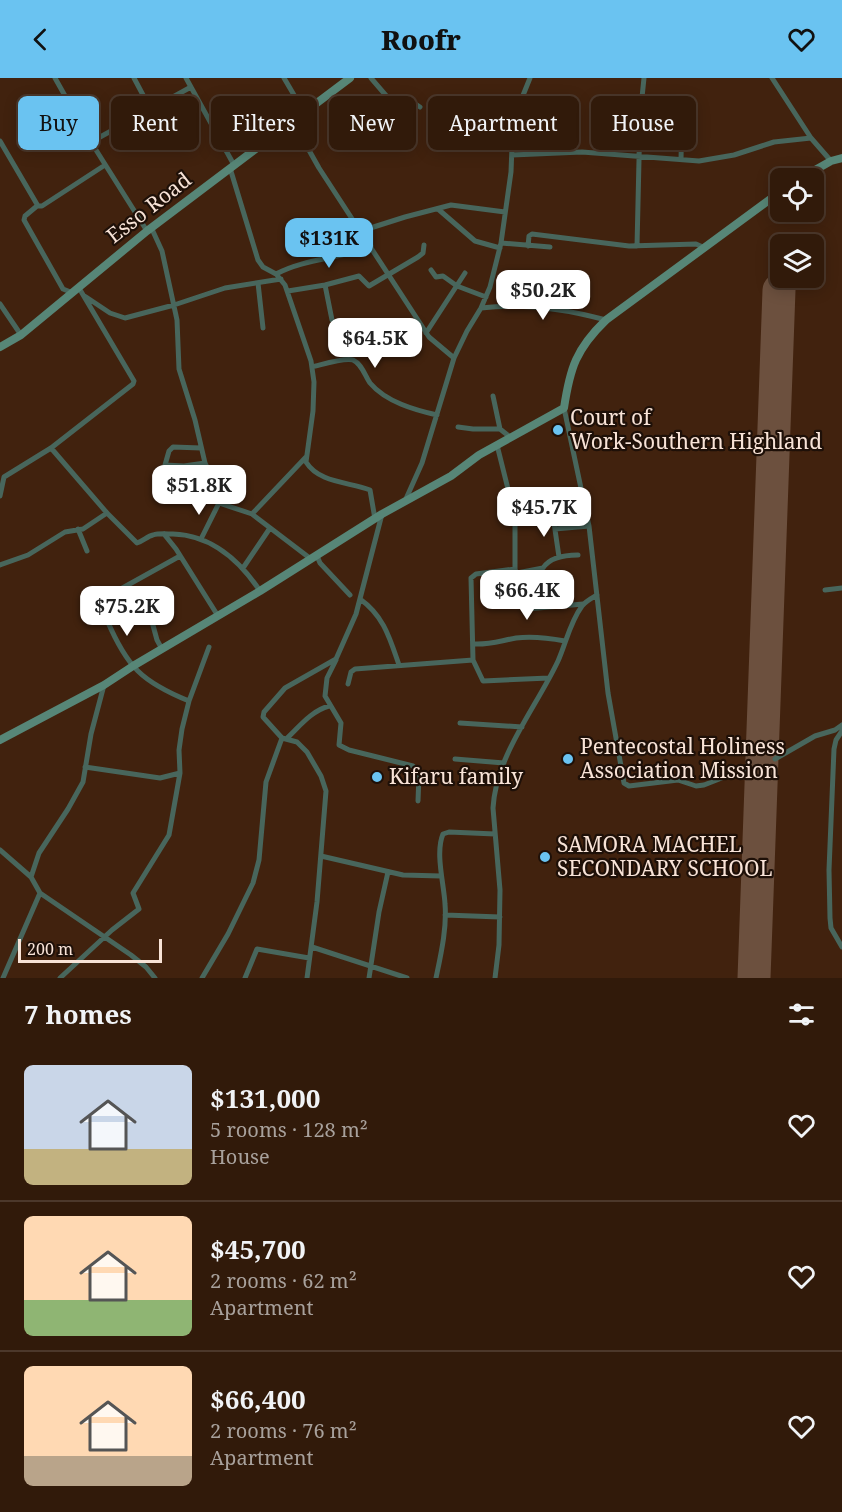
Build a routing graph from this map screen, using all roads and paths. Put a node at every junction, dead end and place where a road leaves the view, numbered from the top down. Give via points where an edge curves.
1 (55, 78) edge
2 (134, 78) edge
3 (186, 78) edge
4 (284, 78) edge
5 (350, 78) edge
6 (371, 78) edge
7 (530, 78) edge
8 (644, 78) edge
9 (772, 78) edge
10 (191, 87) junction
11 (65, 96) edge
12 (144, 96) edge
13 (175, 96) edge
14 (295, 96) edge
15 (317, 102) edge
16 (420, 107) dead end
17 (811, 138) junction
18 (0, 141) edge
19 (96, 150) edge
20 (253, 150) edge
21 (309, 150) edge
22 (681, 150) edge
23 (6, 152) junction
24 (512, 155) junction
25 (0, 156) edge
26 (638, 157) junction
27 (842, 158) edge
28 (681, 160) junction
29 (831, 161) junction
30 (105, 165) junction
31 (232, 166) junction
32 (819, 168) edge
33 (770, 199) edge
34 (37, 206) junction
35 (438, 209) junction
36 (505, 212) junction
37 (149, 229) junction
38 (361, 231) junction
39 (424, 245) dead end
40 (371, 246) junction
41 (500, 246) junction
42 (528, 246) junction
43 (638, 246) junction
44 (550, 247) dead end
45 (705, 248) junction
46 (431, 270) dead end
47 (465, 273) dead end
48 (389, 276) junction
49 (279, 277) junction
50 (258, 283) junction
51 (325, 285) junction
52 (457, 286) junction
53 (288, 291) junction
54 (78, 292) junction
55 (486, 297) junction
56 (0, 304) edge
57 (174, 305) junction
58 (481, 308) junction
59 (332, 320) dead end
60 (606, 320) junction
61 (263, 328) dead end
62 (426, 333) junction
63 (21, 335) junction
64 (0, 347) edge
65 (454, 358) junction
66 (312, 367) junction
67 (492, 396) dead end
68 (564, 408) junction
69 (437, 415) junction
70 (458, 427) dead end
71 (500, 429) junction
72 (510, 437) junction
73 (497, 445) junction
74 (51, 448) junction
75 (201, 448) junction
76 (306, 457) junction
77 (206, 463) junction
78 (0, 496) edge
79 (219, 503) junction
80 (404, 503) junction
81 (107, 513) junction
82 (252, 514) junction
83 (378, 516) junction
84 (553, 516) dead end
85 (589, 526) junction
86 (270, 528) junction
87 (78, 529) junction
88 (555, 529) junction
89 (164, 534) junction
90 (201, 539) junction
91 (87, 551) dead end
92 (578, 555) dead end
93 (180, 556) junction
94 (559, 556) junction
95 (314, 557) junction
96 (0, 565) edge
97 (243, 568) junction
98 (516, 571) junction
99 (842, 588) edge
100 (825, 590) dead end
101 (117, 591) dead end
102 (260, 591) junction
103 (350, 595) dead end
104 (597, 595) junction
105 (360, 599) junction
106 (583, 604) junction
107 (148, 607) dead end
108 (218, 616) junction
109 (107, 620) dead end
110 (565, 641) junction
111 (472, 644) junction
112 (209, 647) dead end
113 (162, 649) junction
114 (336, 659) junction
115 (473, 660) junction
116 (399, 665) junction
117 (133, 666) junction
118 (549, 678) junction
119 (348, 684) dead end
120 (104, 685) junction
121 (189, 700) junction
122 (329, 706) junction
123 (460, 723) dead end
124 (842, 725) edge
125 (522, 727) junction
126 (842, 731) edge
127 (284, 739) junction
128 (0, 740) edge
129 (455, 759) dead end
130 (775, 759) dead end
131 (504, 763) junction
132 (85, 767) junction
133 (747, 768) dead end
134 (180, 773) junction
135 (418, 801) dead end
136 (495, 834) junction
137 (0, 850) edge
138 (321, 856) junction
139 (388, 872) junction
140 (441, 876) junction
141 (31, 877) junction
142 (40, 893) junction
143 (445, 915) junction
144 (500, 917) junction
145 (105, 937) junction
146 (312, 947) junction
147 (842, 947) edge
148 (309, 958) junction
149 (369, 967) junction
150 (3, 978) edge
151 (60, 978) edge
152 (155, 978) edge
153 (202, 978) edge
154 (245, 978) edge
155 (307, 978) edge
156 (369, 978) edge
157 (407, 978) edge
158 (436, 978) edge
159 (495, 978) edge

1 - 11 street
2 - 12 street
3 - 10 street
4 - 14 street
5 - 15 street, Esso Road
6 - 16 street via 395,106 406,98
7 - 24 street via 513,120
8 - 26 street
9 - 17 street
10 - 13 street
10 - 31 street
17 - 28 street via 774,142 723,158
17 - 29 street
18 - 23 street
19 - 30 street
20 - 31 street, Esso Road
21 - 38 street
22 - 28 street
23 - 25 street
23 - 34 street
24 - 26 street via 582,152
24 - 36 street
26 - 28 street
26 - 43 street
27 - 29 street
29 - 32 street
30 - 34 street
30 - 37 street
31 - 37 street, Esso Road
31 - 49 street via 258,260
33 - 45 street
34 - 54 street via 24,220 63,289
35 - 36 street via 458,205
35 - 38 street
35 - 41 street via 474,242
36 - 41 street
37 - 54 street, Esso Road
37 - 57 street via 162,251
38 - 40 street
39 - 48 street via 423,253
40 - 48 street
40 - 49 street via 302,264
41 - 42 street
41 - 55 street
42 - 43 street via 532,234
42 - 44 street
43 - 45 street via 696,244
45 - 60 street
46 - 52 street via 436,277 443,276
47 - 52 street
48 - 51 street via 369,286 359,276
48 - 62 street
49 - 50 street
49 - 53 street
50 - 57 street via 225,288
50 - 61 street
51 - 53 street
51 - 59 street
52 - 55 street
52 - 62 street
53 - 66 street
54 - 57 street via 125,318
54 - 63 street, Esso Road
54 - 74 street via 134,381
55 - 58 street
56 - 63 street
57 - 75 street via 179,369
58 - 60 street via 569,312
58 - 65 street
60 - 68 street via 589,336 578,356 569,377
62 - 65 street
63 - 64 street, Esso Road
65 - 69 street
66 - 69 street via 354,360 371,384 384,394 409,408
66 - 76 street via 313,411
67 - 71 street
68 - 72 street
68 - 85 street
69 - 80 street via 422,464
70 - 71 street
71 - 72 street
72 - 73 street
73 - 80 street
73 - 98 street via 515,517
74 - 78 street via 4,477
74 - 81 street
75 - 77 street
75 - 77 street via 173,447 165,465
76 - 82 street
76 - 83 street via 308,466 332,481 370,490
77 - 79 street via 219,491
79 - 82 street
79 - 90 street
80 - 83 street
81 - 87 street
81 - 89 street via 137,543
82 - 86 street
83 - 95 street
83 - 105 street
84 - 88 street
85 - 88 street
85 - 104 street
86 - 95 street
86 - 97 street
87 - 91 street
87 - 96 street
88 - 94 street
89 - 90 street
89 - 93 street
90 - 97 street
92 - 94 street
93 - 101 street
93 - 108 street
94 - 98 street via 543,567
95 - 102 street
95 - 103 street
97 - 102 street
98 - 106 street via 527,609
98 - 111 street via 476,574 471,578
99 - 100 street
102 - 108 street
104 - 106 street
104 - 133 street via 608,693 626,785 678,780 704,785
105 - 114 street
105 - 116 street via 383,624
106 - 110 street
107 - 113 street
108 - 113 street
109 - 117 street via 122,653
110 - 111 street via 516,638 491,645
110 - 118 street
111 - 115 street
112 - 121 street
113 - 117 street
114 - 122 street via 325,690
114 - 127 street via 285,688 264,712 263,717
115 - 116 street
115 - 118 street via 483,681
116 - 119 street via 355,669
117 - 120 street
117 - 121 street via 146,679
118 - 125 street
120 - 128 street
120 - 132 street
121 - 134 street via 180,742
122 - 127 street
122 - 135 street via 341,723 339,745 413,766 419,776
123 - 125 street
124 - 130 street
125 - 131 street
126 - 147 street via 834,749 829,870 830,923
127 - 138 street via 297,742 307,752 326,791
127 - 153 street via 267,782 253,883
129 - 131 street
131 - 136 street via 494,792
132 - 134 street via 160,778
132 - 141 street via 79,790 39,853
134 - 145 street via 169,836 133,893 139,909
136 - 140 street via 443,834
136 - 144 street
137 - 141 street
138 - 139 street
138 - 146 street
139 - 140 street
139 - 149 street
140 - 143 street
141 - 142 street
142 - 145 street
142 - 150 street
143 - 144 street
143 - 158 street
144 - 159 street
145 - 151 street
145 - 152 street
146 - 148 street
146 - 149 street
148 - 154 street via 257,949
148 - 155 street
149 - 156 street
149 - 157 street

